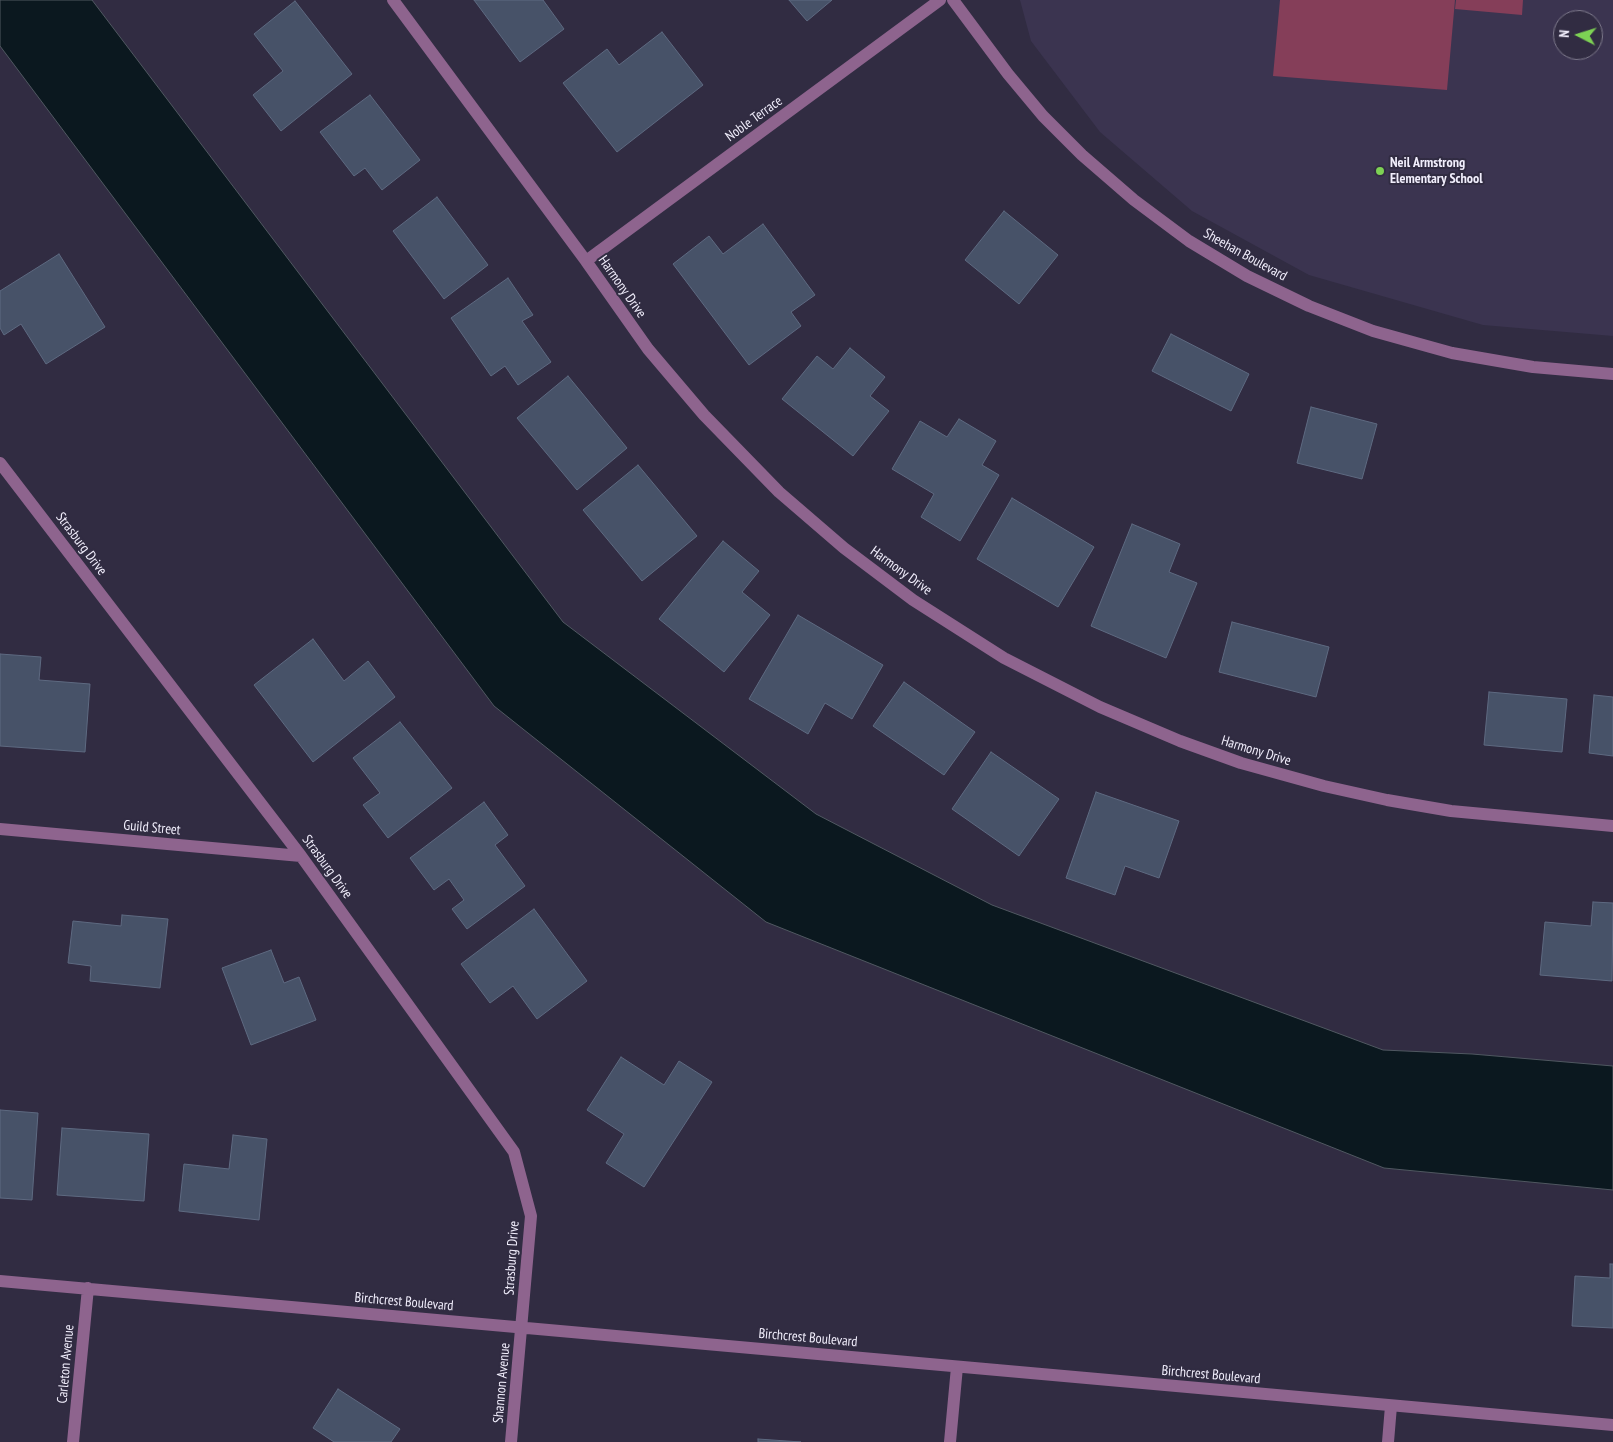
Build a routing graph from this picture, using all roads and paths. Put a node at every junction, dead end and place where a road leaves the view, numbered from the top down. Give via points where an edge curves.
1 (392, 0) edge
2 (940, 0) edge
3 (953, 0) edge
4 (586, 261) junction
5 (1613, 374) edge
6 (0, 463) edge
7 (1613, 826) edge
8 (0, 829) edge
9 (300, 856) junction
10 (0, 1280) edge
11 (88, 1288) junction
12 (522, 1327) junction
13 (957, 1367) junction
14 (1391, 1406) junction
15 (1613, 1425) edge
16 (73, 1442) edge
17 (511, 1442) edge
18 (950, 1442) edge
19 (1388, 1442) edge

1 - 4 street, Harmony Drive
2 - 4 street, Noble Terrace
3 - 5 street, Sheehan Boulevard via 1008,74 1082,155 1189,241 1248,276 1309,306 1373,331 1452,353 1533,367
4 - 7 street, Harmony Drive via 648,349 704,415 779,492 844,548 914,600 1004,658 1100,707 1180,741 1315,784 1451,811
6 - 9 street, Strasburg Drive
8 - 9 street, Guild Street
9 - 12 street, Strasburg Drive via 514,1152 531,1216
10 - 11 street, Birchcrest Boulevard
11 - 12 street, Birchcrest Boulevard
11 - 16 street, Carleton Avenue
12 - 13 street, Birchcrest Boulevard
12 - 17 street, Shannon Avenue
13 - 14 street, Birchcrest Boulevard
13 - 18 street
14 - 15 street, Birchcrest Boulevard
14 - 19 street

